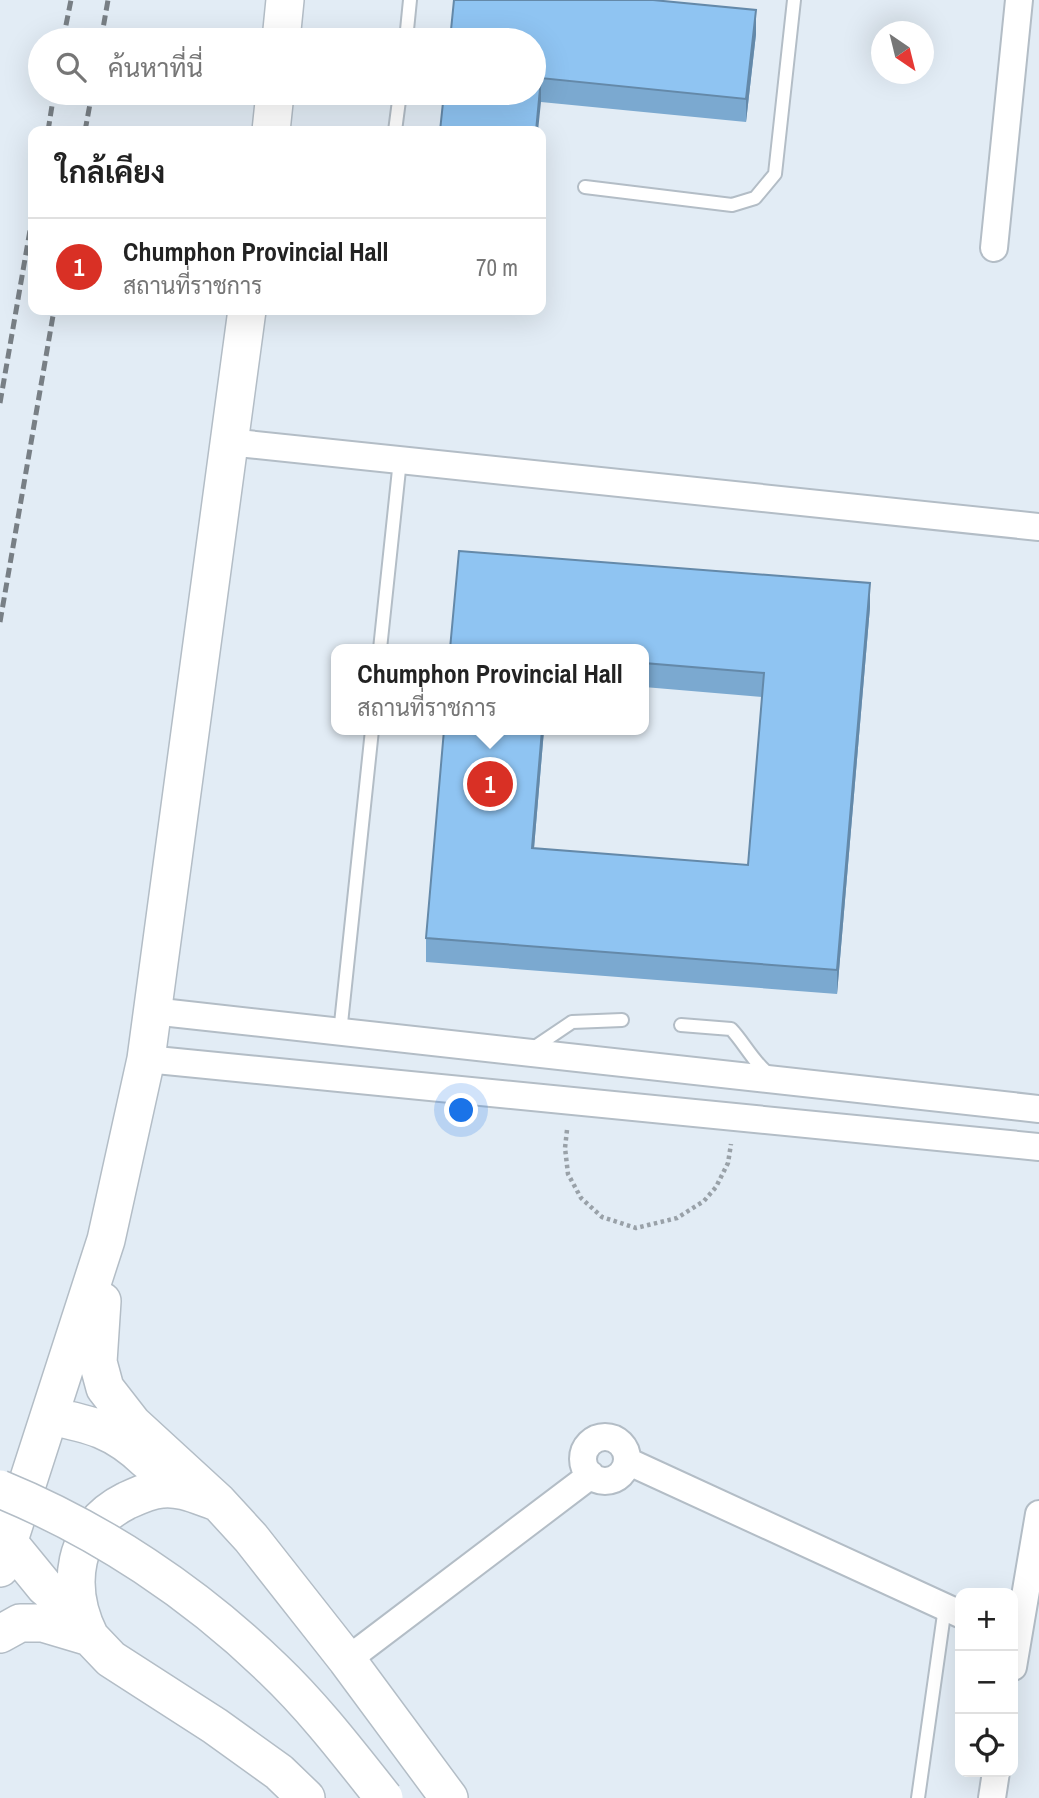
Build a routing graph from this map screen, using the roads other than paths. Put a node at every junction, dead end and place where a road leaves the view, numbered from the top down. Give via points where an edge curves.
1 (285, 0) edge
2 (410, 0) edge
3 (794, 0) edge
4 (1018, 0) edge
5 (282, 28) edge
6 (407, 28) edge
7 (274, 105) edge
8 (398, 105) edge
9 (272, 126) edge
10 (396, 126) edge
11 (584, 187) dead end
12 (994, 248) dead end
13 (246, 315) edge
14 (228, 442) junction
15 (400, 460) junction
16 (1039, 527) edge
17 (381, 644) edge
18 (371, 735) edge
19 (152, 1012) junction
20 (622, 1020) dead end
21 (681, 1025) dead end
22 (340, 1032) junction
23 (525, 1053) junction
24 (146, 1059) junction
25 (781, 1081) junction
26 (1039, 1109) edge
27 (777, 1122) junction
28 (1039, 1147) edge
29 (106, 1240) junction
30 (50, 1416) junction
31 (627, 1461) junction
32 (591, 1475) junction
33 (0, 1489) edge
34 (176, 1489) junction
35 (218, 1502) junction
36 (1039, 1514) edge
37 (1036, 1552) edge
38 (4, 1555) edge
39 (953, 1611) edge
40 (85, 1626) junction
41 (0, 1634) edge
42 (1023, 1640) edge
43 (347, 1660) junction
44 (995, 1777) edge
45 (306, 1798) edge
46 (384, 1798) edge
47 (449, 1798) edge
48 (918, 1798) edge
49 (992, 1798) edge

1 - 5 main road
2 - 6 lane
3 - 11 lane via 775,174 755,198 732,205
4 - 12 street
7 - 9 main road
8 - 10 lane
13 - 14 main road
14 - 15 street
14 - 19 main road
15 - 16 street
15 - 17 lane
18 - 22 lane
19 - 22 street
19 - 24 main road
20 - 23 lane via 572,1022
21 - 25 lane via 731,1029 764,1071
22 - 23 street
23 - 25 street
24 - 27 street
24 - 29 main road
25 - 26 street
25 - 27 street
27 - 28 street
29 - 30 main road
29 - 35 main road via 98,1362 105,1388 133,1424
30 - 34 main road via 110,1433 134,1448
30 - 38 main road
31 - 32 street via 618,1477 601,1480
31 - 32 street via 626,1451 616,1439 595,1439 584,1453
31 - 39 street
32 - 43 street
33 - 46 main road, bridge via 51,1510 140,1563 209,1612 274,1670
34 - 35 main road
34 - 40 main road via 143,1493 114,1507 92,1530 80,1552 75,1576
35 - 43 main road
36 - 37 street
37 - 42 street
38 - 40 main road
39 - 48 lane
40 - 41 main road via 20,1623
40 - 45 main road via 111,1659 215,1726 279,1772
43 - 47 main road
44 - 49 street

